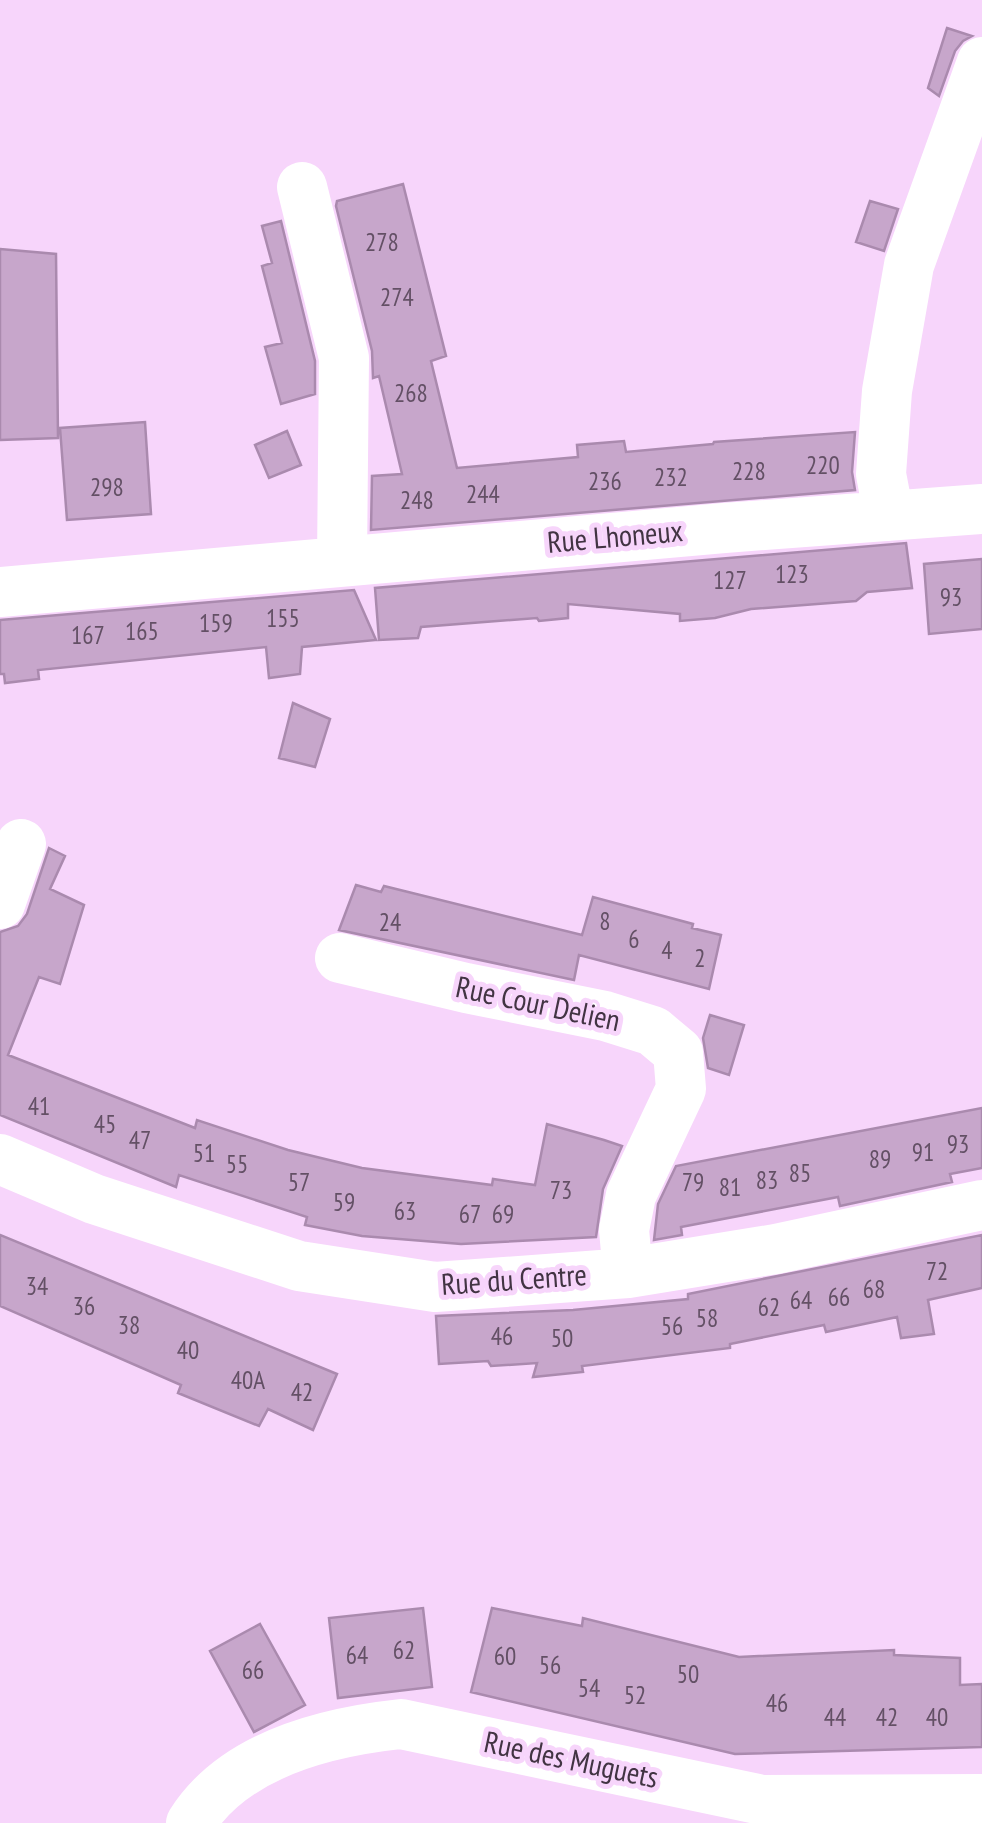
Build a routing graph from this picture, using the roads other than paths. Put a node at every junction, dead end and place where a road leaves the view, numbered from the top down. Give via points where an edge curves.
1 (982, 62) edge
2 (302, 187) dead end
3 (982, 510) edge
4 (889, 516) junction
5 (342, 561) junction
6 (0, 592) edge
7 (21, 844) dead end
8 (0, 904) edge
9 (340, 958) dead end
10 (0, 1159) edge
11 (982, 1205) edge
12 (628, 1273) junction
13 (982, 1799) edge
14 (191, 1823) edge

1 - 4 street via 909,264 880,474
2 - 5 street via 344,358
3 - 4 street, Rue Lhoneux
4 - 5 street, Rue Lhoneux
5 - 6 street, Rue Lhoneux
7 - 8 street
9 - 12 street, Rue Cour Delien via 606,1016 653,1031 678,1052 681,1089 631,1195 624,1230
10 - 12 street, Rue du Centre via 94,1199 299,1266 435,1287
11 - 12 street, Rue du Centre
13 - 14 street, Rue des Muguets via 762,1800 401,1724 348,1730 282,1754 228,1780

